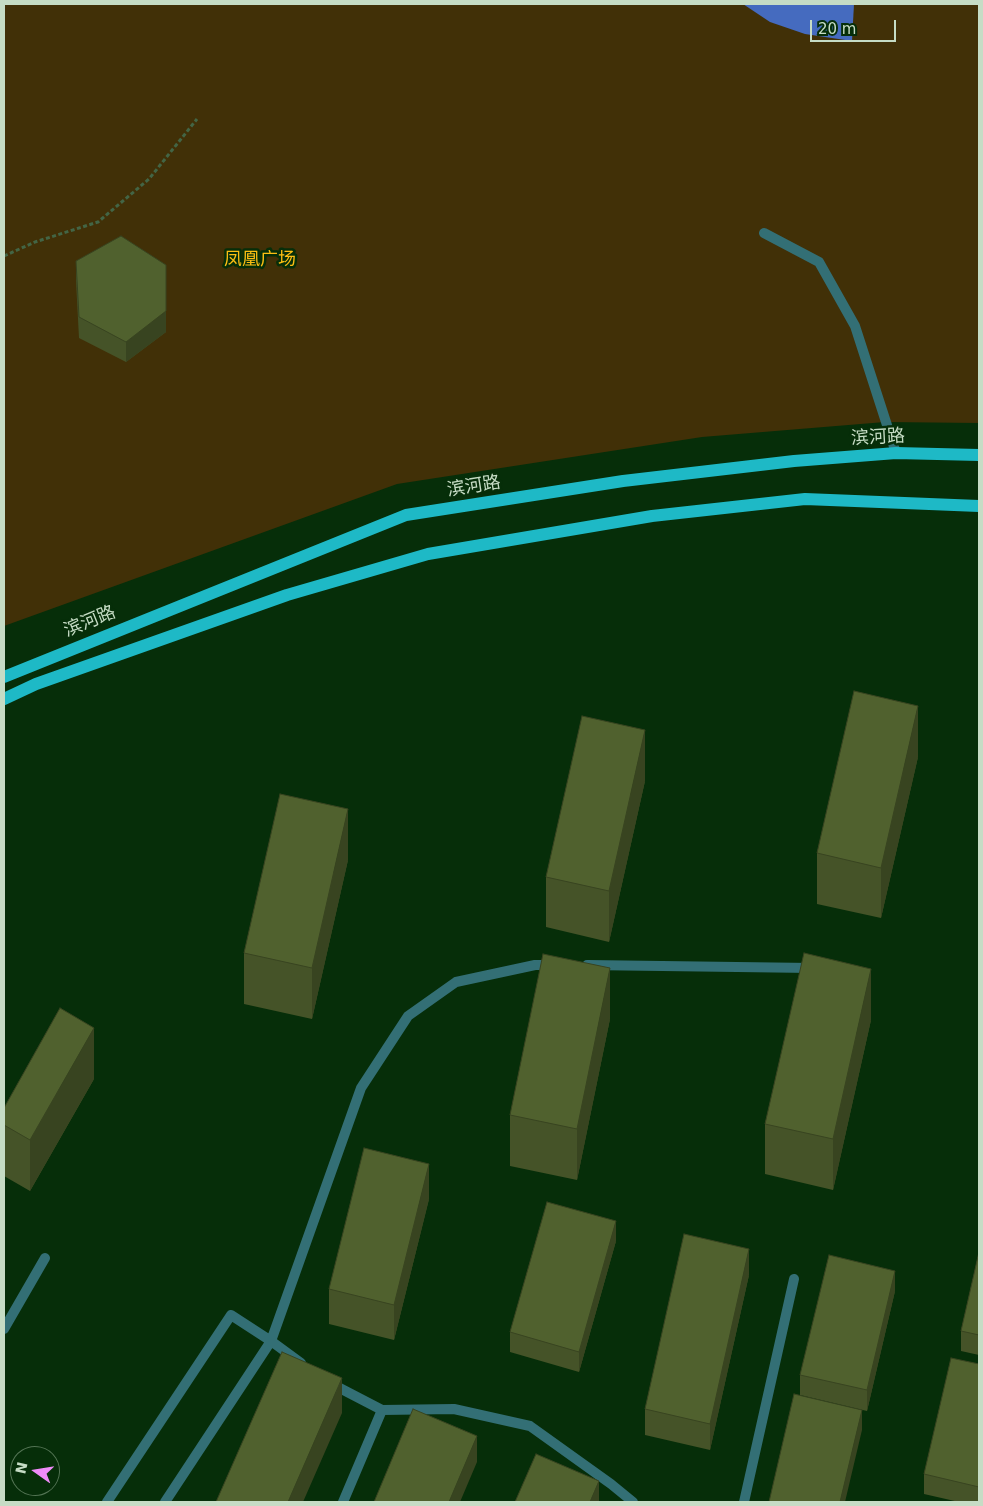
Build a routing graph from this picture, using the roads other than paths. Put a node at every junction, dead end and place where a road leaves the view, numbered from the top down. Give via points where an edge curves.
1 (764, 233) dead end
2 (896, 453) junction
3 (979, 455) edge
4 (979, 506) edge
5 (4, 677) edge
6 (4, 698) edge
7 (817, 968) edge
8 (45, 1258) dead end
9 (794, 1279) dead end
10 (4, 1329) edge
11 (271, 1341) junction
12 (306, 1368) edge
13 (321, 1378) edge
14 (382, 1410) junction
15 (107, 1502) edge
16 (165, 1502) edge
17 (343, 1502) edge
18 (633, 1502) edge
19 (744, 1502) edge

1 - 2 street via 819,262 855,326
2 - 3 main road, 滨河路
2 - 5 main road, 滨河路 via 623,481 406,515
4 - 6 main road via 805,499 652,516 428,554 287,595
7 - 11 street via 534,965 456,982 408,1016 361,1088
8 - 10 street
9 - 19 street
11 - 12 street
11 - 15 street via 231,1314
11 - 16 street
13 - 14 street
14 - 17 street
14 - 18 street via 454,1409 530,1426

